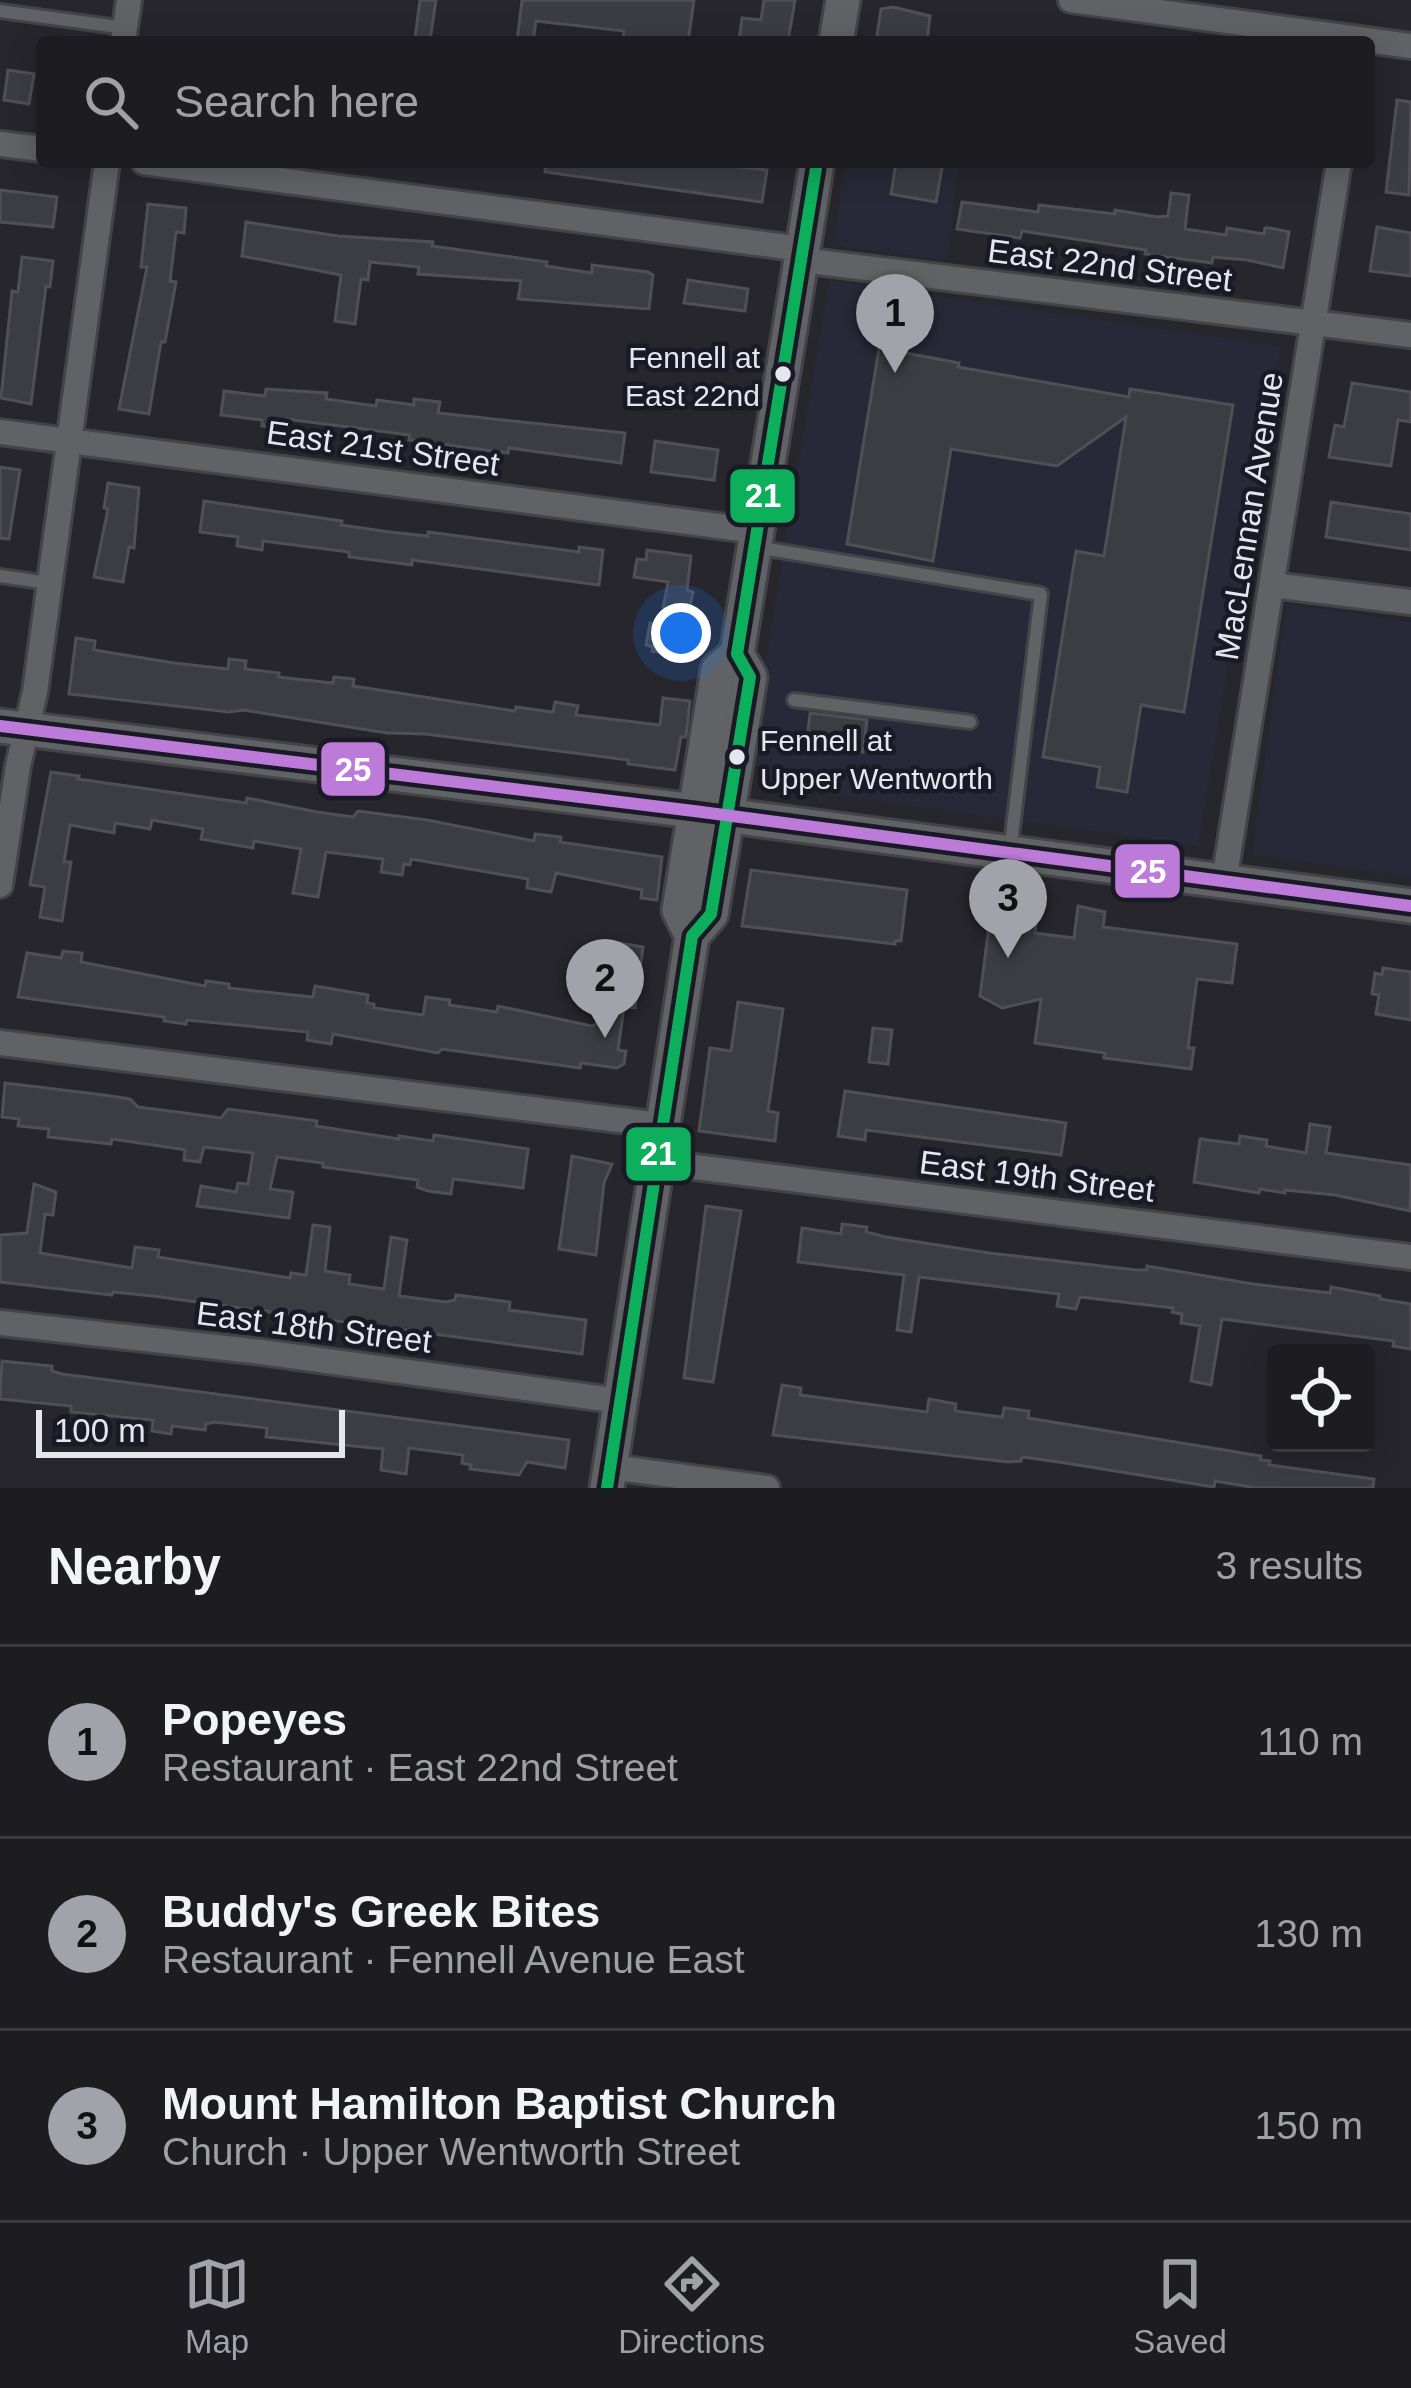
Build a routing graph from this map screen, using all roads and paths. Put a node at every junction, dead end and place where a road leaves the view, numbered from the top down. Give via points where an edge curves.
1 (129, 0) edge
2 (844, 0) edge
3 (1071, 0) edge
4 (1142, 4) edge
5 (0, 10) edge
6 (124, 35) edge
7 (837, 36) edge
8 (1334, 36) edge
9 (1375, 42) edge
10 (1411, 46) edge
11 (0, 144) edge
12 (36, 148) edge
13 (106, 168) edge
14 (187, 168) edge
15 (816, 168) edge
16 (1338, 168) edge
17 (802, 254) junction
18 (1314, 323) junction
19 (1411, 335) edge
20 (0, 431) edge
21 (70, 440) junction
22 (756, 539) junction
23 (0, 576) edge
24 (49, 583) junction
25 (1272, 585) junction
26 (1411, 602) edge
27 (794, 700) dead end
28 (970, 722) dead end
29 (13, 728) edge
30 (710, 813) junction
31 (1010, 853) junction
32 (1224, 881) junction
33 (0, 885) edge
34 (1411, 906) edge
35 (0, 1042) edge
36 (660, 1126) junction
37 (655, 1162) junction
38 (1411, 1257) edge
39 (0, 1323) edge
40 (620, 1401) junction
41 (609, 1478) edge
42 (767, 1488) edge

1 - 6 street
2 - 7 main road
3 - 4 street
4 - 8 street
5 - 6 lane
9 - 10 street
11 - 12 street
13 - 21 street
14 - 17 street, East 22nd Street
15 - 17 main road
16 - 18 street, MacLennan Avenue
17 - 18 street, East 22nd Street
17 - 22 main road
18 - 19 street, East 22nd Street
18 - 25 street, MacLennan Avenue
20 - 21 street, East 21st Street
21 - 22 street, East 21st Street
21 - 24 street
22 - 30 main road via 737,654 718,670
22 - 31 lane via 1041,594
23 - 24 lane
24 - 29 street
25 - 26 street
25 - 32 street, MacLennan Avenue
27 - 28 lane
29 - 30 main road
29 - 33 street
30 - 31 main road
30 - 36 main road via 679,910 692,936
31 - 32 main road
32 - 34 main road
35 - 36 street
36 - 37 main road
37 - 38 street, East 19th Street
37 - 40 main road
39 - 40 street, East 18th Street
40 - 41 main road
41 - 42 street

